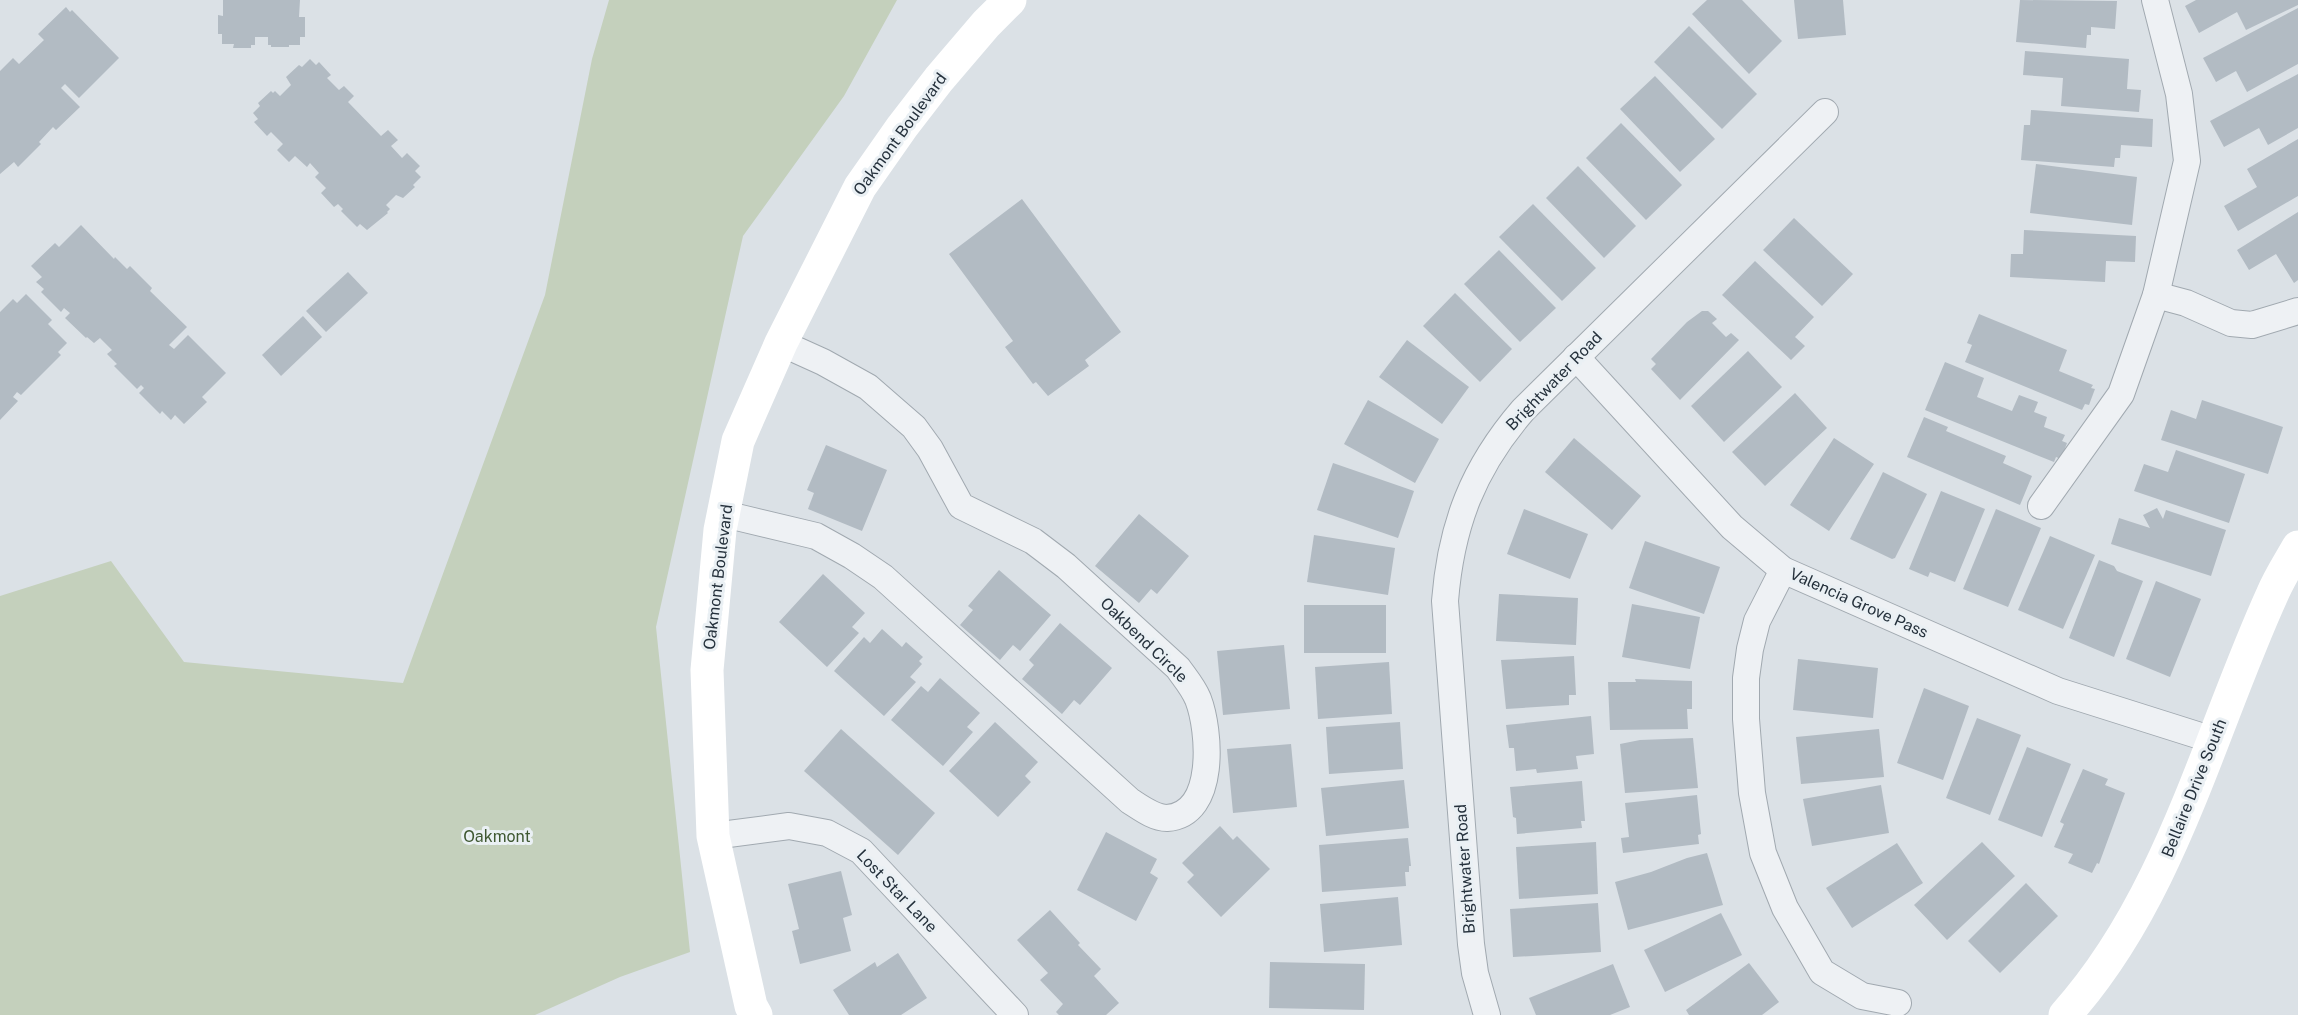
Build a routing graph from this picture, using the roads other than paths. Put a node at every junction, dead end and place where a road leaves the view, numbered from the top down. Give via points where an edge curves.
1 (1011, 0) edge
2 (2154, 0) edge
3 (1825, 112) dead end
4 (2156, 295) junction
5 (2298, 311) edge
6 (781, 344) junction
7 (1576, 357) junction
8 (2041, 506) dead end
9 (724, 514) junction
10 (2298, 547) edge
11 (1782, 570) junction
12 (2213, 740) junction
13 (713, 837) junction
14 (1898, 1003) dead end
15 (756, 1015) edge
16 (1015, 1015) edge
17 (1487, 1015) edge
18 (2065, 1015) edge

1 - 6 street, Oakmont Boulevard via 939,79 860,188
2 - 4 street via 2179,94 2187,161
3 - 7 street, Brightwater Road
4 - 5 street via 2231,323 2252,325
4 - 8 street via 2121,394
6 - 9 street, Oakmont Boulevard via 738,441
6 - 9 street, Oakbend Circle via 868,387 914,427 961,506 1033,541 1178,668 1190,683 1203,717 1207,771 1194,803 1182,814 1166,818 1151,814 1130,801 883,577 816,536
7 - 11 street, Valencia Grove Pass via 1732,527
7 - 17 street, Brightwater Road via 1522,410 1486,458 1461,512 1448,571 1445,601 1471,944
9 - 13 street, Oakmont Boulevard via 707,670
10 - 12 street, Bellaire Drive South via 2272,593
11 - 12 street, Valencia Grove Pass via 2058,691
11 - 14 street via 1757,621 1746,678 1752,794 1763,853 1785,908 1822,972 1862,996
12 - 18 street, Bellaire Drive South via 2164,861 2086,992
13 - 15 street, Oakmont Boulevard
13 - 16 street, Lost Star Lane via 789,826 827,833 861,851

